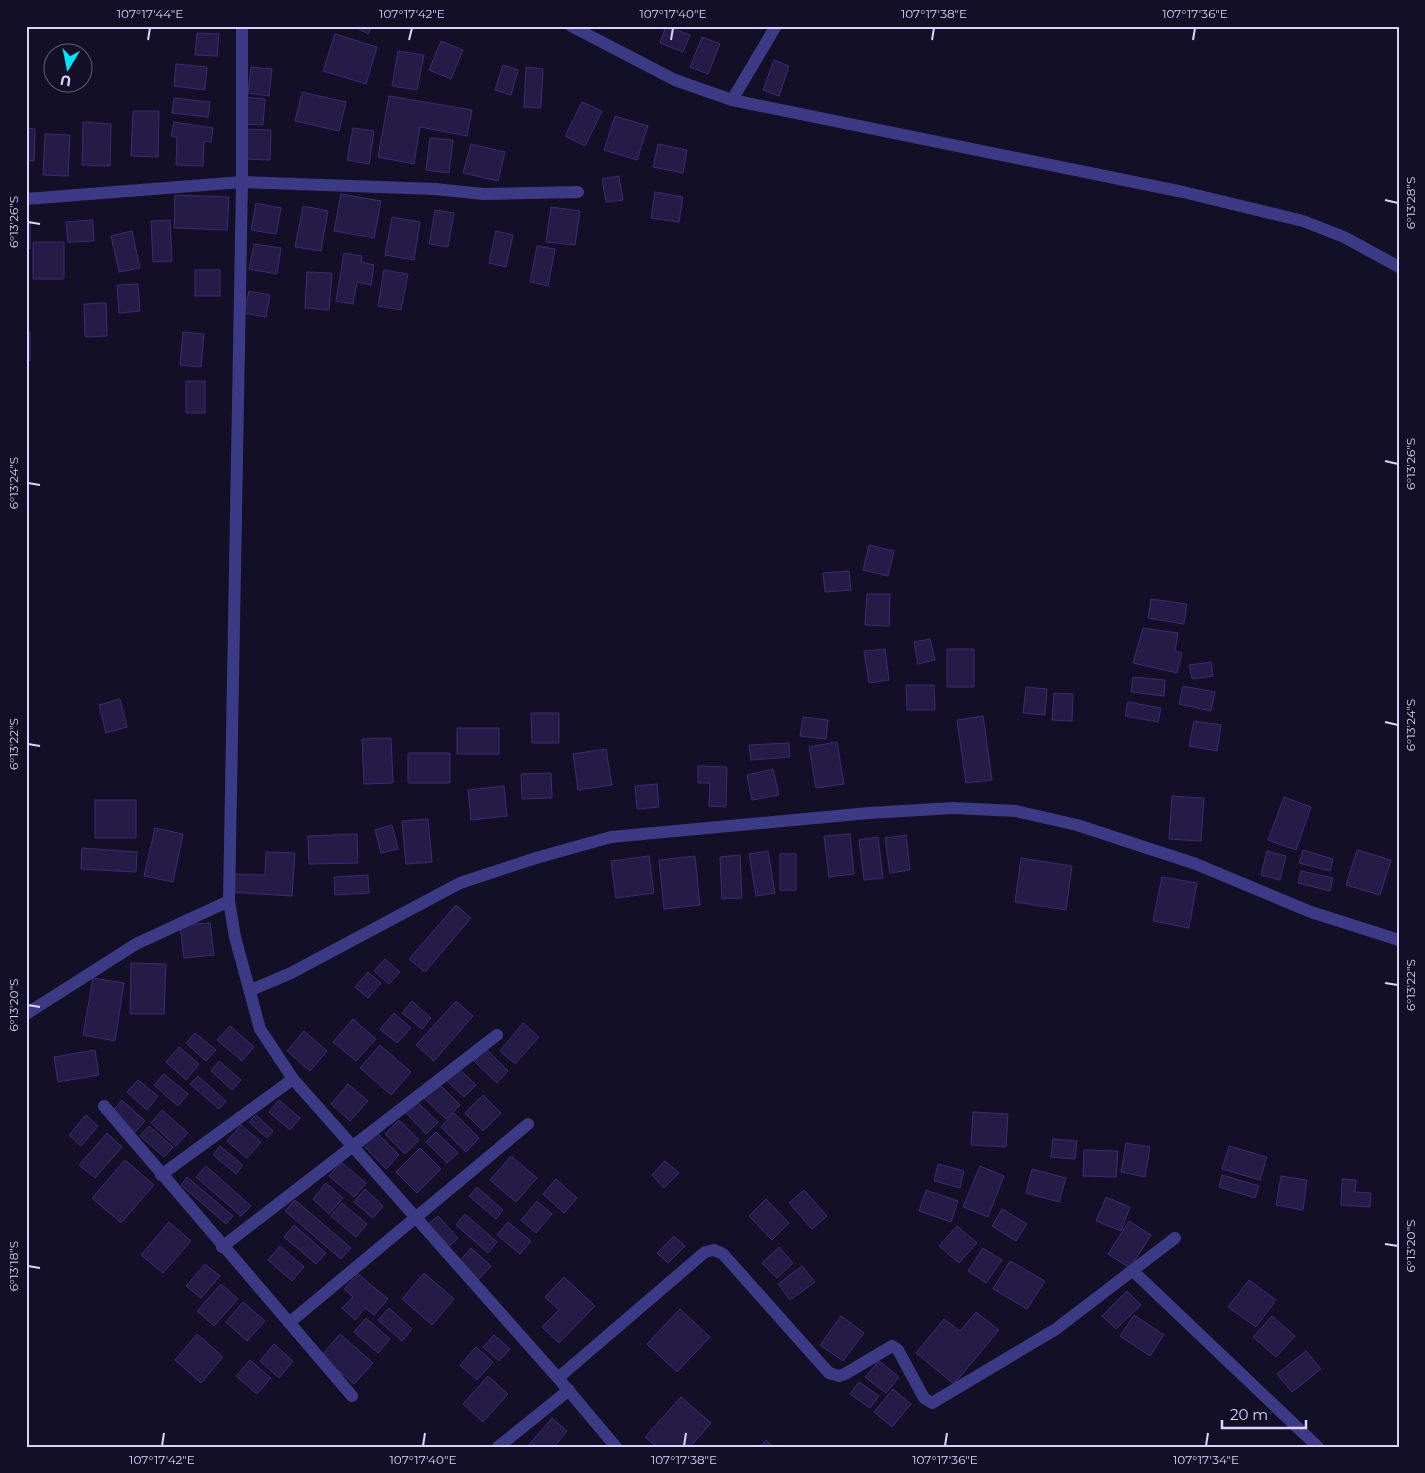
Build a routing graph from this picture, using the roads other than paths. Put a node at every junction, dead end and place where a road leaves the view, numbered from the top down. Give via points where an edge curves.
1 (242, 26) edge
2 (571, 26) edge
3 (776, 26) edge
4 (732, 100) junction
5 (242, 182) junction
6 (578, 192) dead end
7 (26, 199) edge
8 (1399, 267) edge
9 (229, 901) junction
10 (1399, 940) edge
11 (251, 990) junction
12 (26, 1014) edge
13 (497, 1035) dead end
14 (293, 1079) junction
15 (104, 1106) dead end
16 (528, 1124) dead end
17 (353, 1148) junction
18 (161, 1175) junction
19 (416, 1220) junction
20 (1175, 1238) dead end
21 (222, 1247) junction
22 (1134, 1272) junction
23 (289, 1323) junction
24 (558, 1378) junction
25 (569, 1390) junction
26 (352, 1396) dead end
27 (498, 1447) edge
28 (616, 1447) edge
29 (1318, 1447) edge

1 - 5 street
2 - 4 street via 675,80
3 - 4 street
4 - 8 street via 1183,192 1303,222 1344,237
5 - 6 street via 435,189 483,194
5 - 7 street
5 - 9 street
9 - 11 street via 235,937
9 - 12 street via 136,944
10 - 11 street via 1311,912 1196,864 1077,826 1016,812 953,808 611,837 460,883 291,974
11 - 14 street via 260,1029
13 - 17 street
14 - 17 street
14 - 18 street
15 - 18 street
16 - 19 street
17 - 19 street
17 - 21 street
18 - 21 street
19 - 23 street
19 - 24 street
20 - 22 street
21 - 23 street
22 - 24 street via 1056,1329 932,1403 924,1398 898,1350 892,1346 845,1374 829,1373 723,1254 709,1250
22 - 29 street
23 - 26 street
24 - 25 street
25 - 27 street
25 - 28 street

